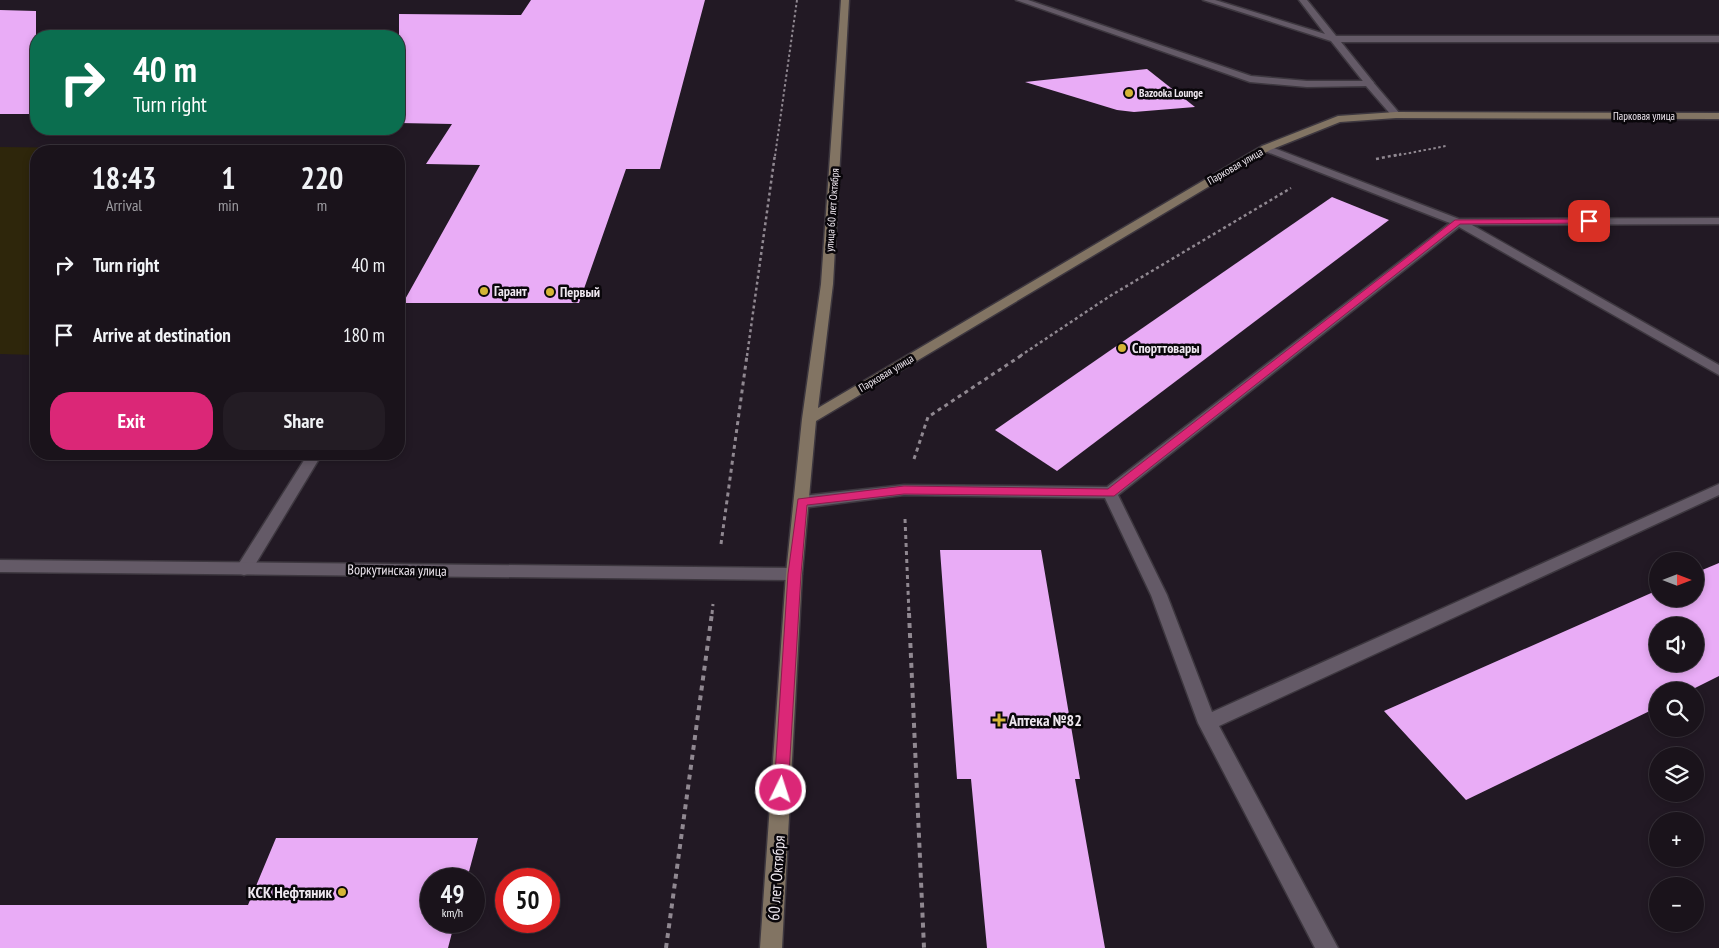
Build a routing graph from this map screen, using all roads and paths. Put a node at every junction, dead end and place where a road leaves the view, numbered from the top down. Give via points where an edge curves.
1 (797, 0) edge
2 (845, 0) edge
3 (1020, 0) edge
4 (1207, 0) edge
5 (1303, 0) edge
6 (1334, 39) junction
7 (1719, 39) edge
8 (1369, 84) junction
9 (1396, 115) junction
10 (1719, 116) edge
11 (1453, 144) dead end
12 (1266, 148) junction
13 (1322, 170) junction
14 (1719, 221) edge
15 (1458, 222) junction
16 (1719, 371) edge
17 (809, 419) junction
18 (311, 460) edge
19 (1719, 489) edge
20 (904, 490) junction
21 (1110, 493) junction
22 (802, 502) junction
23 (0, 566) edge
24 (244, 569) junction
25 (717, 573) junction
26 (794, 574) junction
27 (1207, 723) junction
28 (666, 948) edge
29 (771, 948) edge
30 (924, 948) edge
31 (1327, 948) edge

1 - 25 path
2 - 17 main road, улица 60 лет Октября via 827,284
3 - 8 street via 1250,79 1307,84
4 - 6 street
5 - 6 street
6 - 7 street
6 - 8 street
8 - 9 street
9 - 10 main road, Парковая улица
9 - 12 main road, Парковая улица via 1338,119
11 - 13 path
12 - 13 street
12 - 17 main road, Парковая улица
13 - 15 street
13 - 20 path via 1110,296 928,417
14 - 15 street
15 - 16 street
15 - 21 street
17 - 22 main road, 60 лет Октября
18 - 24 street
19 - 27 street
20 - 21 street
20 - 22 street
20 - 30 path
21 - 27 street via 1159,595
22 - 26 main road, 60 лет Октября
23 - 24 street, Воркутинская улица
24 - 25 street, Воркутинская улица
25 - 26 street, Воркутинская улица
25 - 28 path
26 - 29 main road, 60 лет Октября
27 - 31 street

